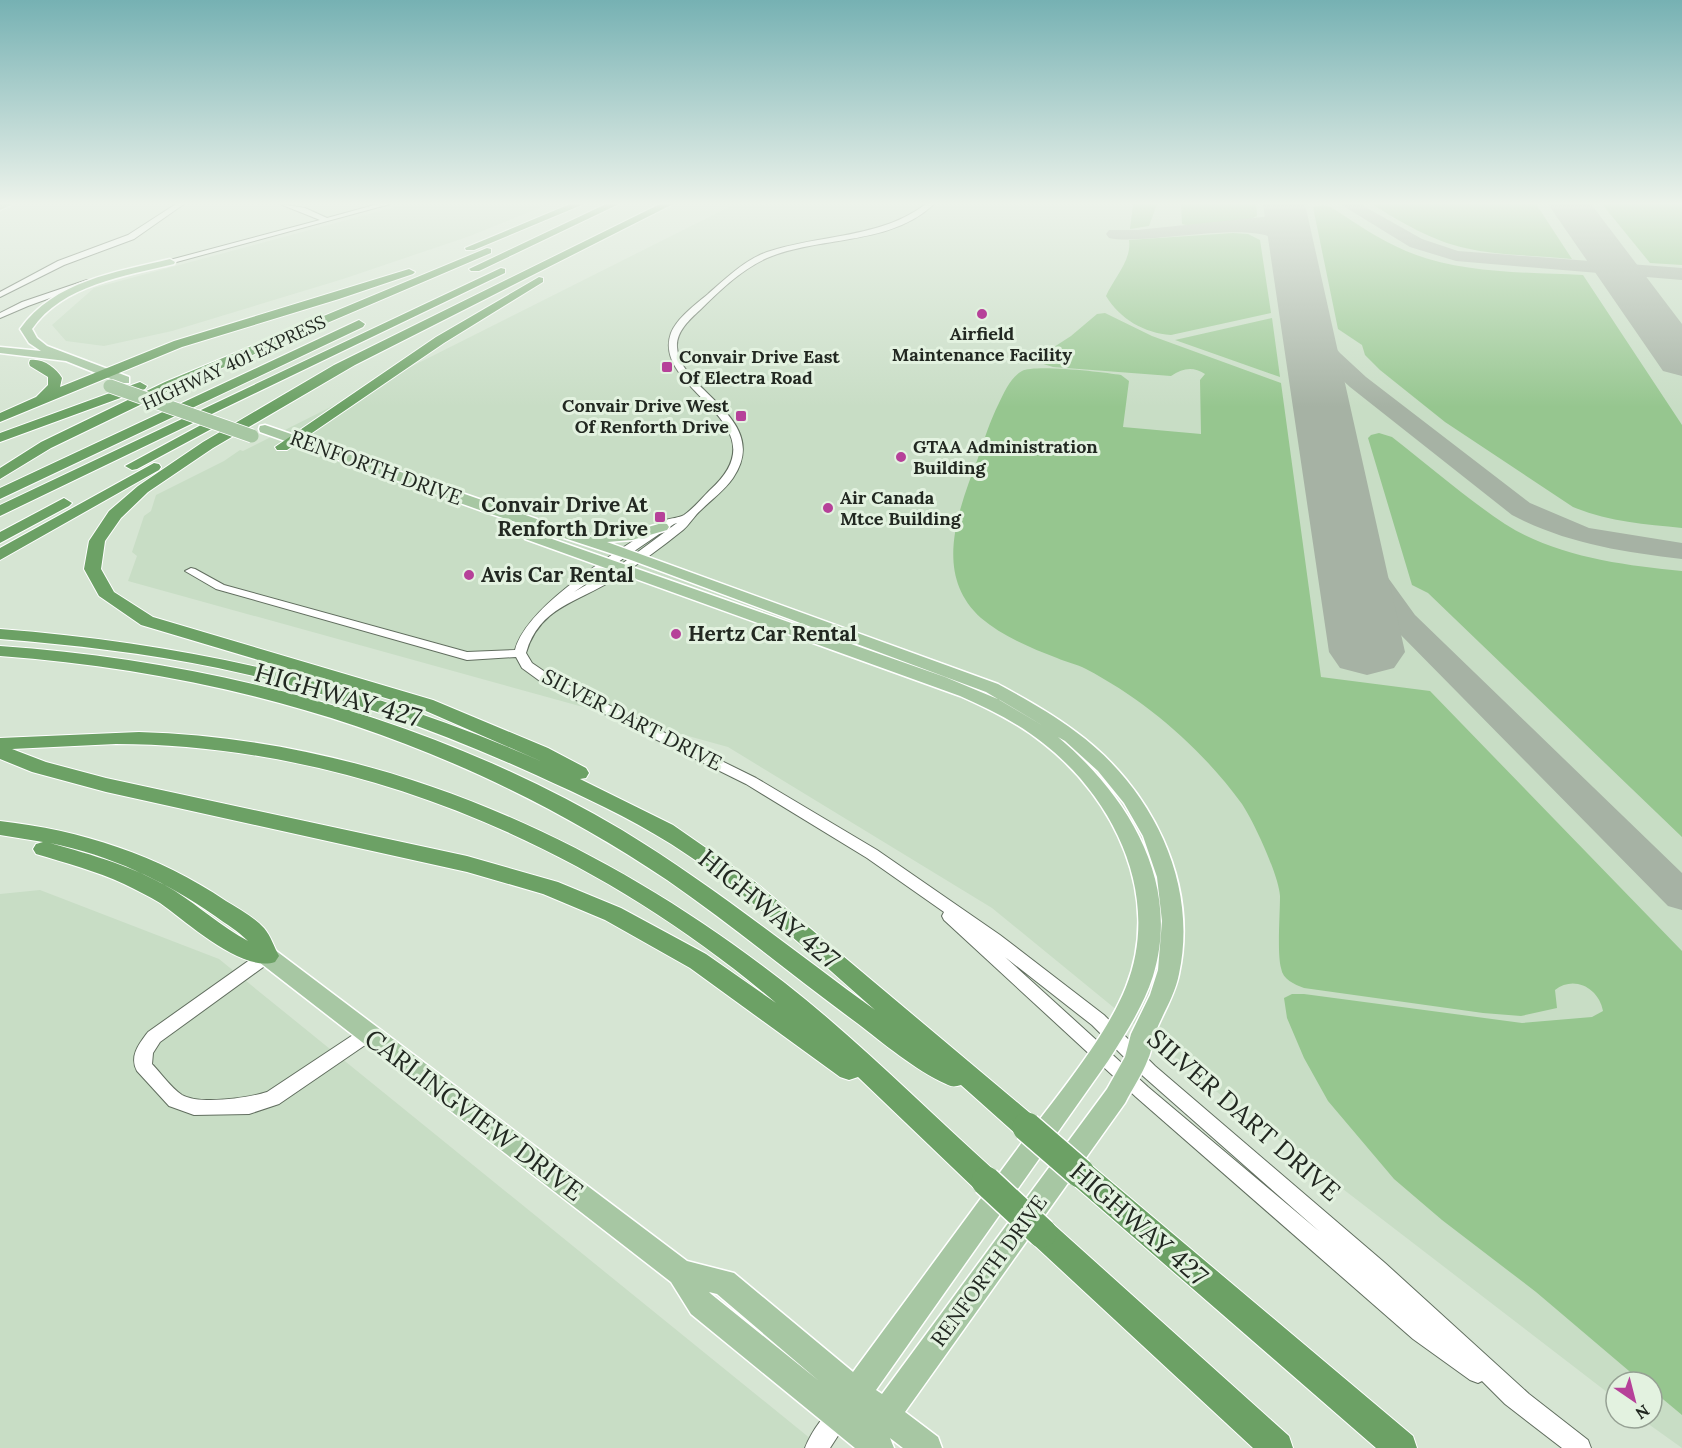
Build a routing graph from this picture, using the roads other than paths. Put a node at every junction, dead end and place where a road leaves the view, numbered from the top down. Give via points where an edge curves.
1 (45, 272) edge
2 (134, 272) edge
3 (137, 272) edge
4 (407, 272) edge
5 (438, 272) edge
6 (471, 272) edge
7 (500, 272) edge
8 (533, 272) edge
9 (557, 272) edge
10 (740, 272) edge
11 (462, 276) dead end
12 (477, 283) junction
13 (401, 288) junction
14 (0, 295) edge
15 (0, 316) edge
16 (368, 319) dead end
17 (0, 350) edge
18 (0, 358) edge
19 (68, 358) junction
20 (35, 363) junction
21 (351, 363) junction
22 (92, 379) junction
23 (108, 380) junction
24 (40, 400) junction
25 (0, 418) edge
26 (0, 438) edge
27 (288, 443) junction
28 (3, 473) edge
29 (0, 494) edge
30 (0, 511) edge
31 (686, 518) junction
32 (662, 527) junction
33 (0, 538) edge
34 (579, 539) junction
35 (0, 555) edge
36 (622, 561) junction
37 (191, 571) dead end
38 (0, 634) edge
39 (0, 651) edge
40 (520, 654) junction
41 (0, 744) edge
42 (0, 752) edge
43 (0, 828) edge
44 (677, 837) junction
45 (0, 841) edge
46 (918, 886) junction
47 (267, 956) junction
48 (368, 1034) junction
49 (1106, 1044) junction
50 (1131, 1068) junction
51 (1019, 1120) junction
52 (937, 1136) junction
53 (848, 1405) junction
54 (873, 1438) edge
55 (816, 1448) edge
56 (927, 1448) edge
57 (1277, 1448) edge
58 (1401, 1448) edge
59 (1580, 1448) edge

1 - 14 street
2 - 15 street via 56,292
3 - 19 main road via 84,287 37,313 26,328 32,341
4 - 23 highway via 193,339
5 - 13 highway
6 - 11 highway
7 - 12 highway
8 - 21 highway
9 - 27 highway via 440,340
10 - 31 street via 681,325 672,346 686,373 730,423 738,454 730,474
12 - 30 highway
12 - 33 highway
13 - 26 highway
13 - 28 highway via 170,385 46,445
16 - 29 highway, HIGHWAY 401 EXPRESS
17 - 19 main road, RENFORTH DRIVE
18 - 20 main road
19 - 23 main road, RENFORTH DRIVE
20 - 22 main road
20 - 24 highway via 54,372 56,377 55,386
21 - 35 highway via 219,430
21 - 44 highway via 184,460 126,502 104,528 93,554 93,570 103,592 120,607 163,627 388,691 481,726 573,769
22 - 23 highway
22 - 24 highway
23 - 27 main road, RENFORTH DRIVE, bridge via 252,436
23 - 27 main road, RENFORTH DRIVE via 125,380 264,429
24 - 25 highway
27 - 34 main road, RENFORTH DRIVE
27 - 36 main road, RENFORTH DRIVE
31 - 32 street
31 - 36 street via 681,526
32 - 34 main road via 625,537
32 - 36 street
34 - 36 main road, RENFORTH DRIVE
36 - 40 street via 535,622 525,635
36 - 49 main road, RENFORTH DRIVE via 982,700 1018,718 1071,756 1097,783 1128,829 1147,889 1150,928 1145,965 1131,1003
36 - 50 main road, RENFORTH DRIVE via 993,688 1060,727 1109,771 1134,801 1153,836 1172,897 1168,973
37 - 40 street, SILVER DART DRIVE via 220,587 467,656
38 - 44 highway, HIGHWAY 427 via 71,639 188,656 351,696 476,740 608,800
39 - 51 highway via 142,668 325,709 411,738 499,776 586,819 651,858 879,1028
40 - 46 street, SILVER DART DRIVE via 527,665 549,681 751,781
41 - 52 highway via 101,738 233,745 342,764 456,800 574,855 698,931 779,992
42 - 52 highway via 66,774 467,864 578,899 647,931 698,961
43 - 47 highway via 102,849 159,871 256,935
44 - 51 highway, HIGHWAY 427 via 780,913
45 - 47 highway via 62,853 131,878 166,896 239,948
46 - 49 street, SILVER DART DRIVE
46 - 49 street, SILVER DART DRIVE via 1098,1020
47 - 48 main road, CARLINGVIEW DRIVE
47 - 48 street via 154,1037 144,1051 143,1066 176,1100 194,1107 216,1108 249,1106 267,1100
48 - 53 main road, CARLINGVIEW DRIVE via 681,1273 701,1304
49 - 50 street, SILVER DART DRIVE
49 - 53 main road, RENFORTH DRIVE
50 - 54 main road, RENFORTH DRIVE via 1116,1096
50 - 59 street, SILVER DART DRIVE via 1420,1332
51 - 58 highway, HIGHWAY 427, bridge
52 - 57 highway, bridge
53 - 54 main road, CARLINGVIEW DRIVE
53 - 55 street
54 - 56 main road, CARLINGVIEW DRIVE

